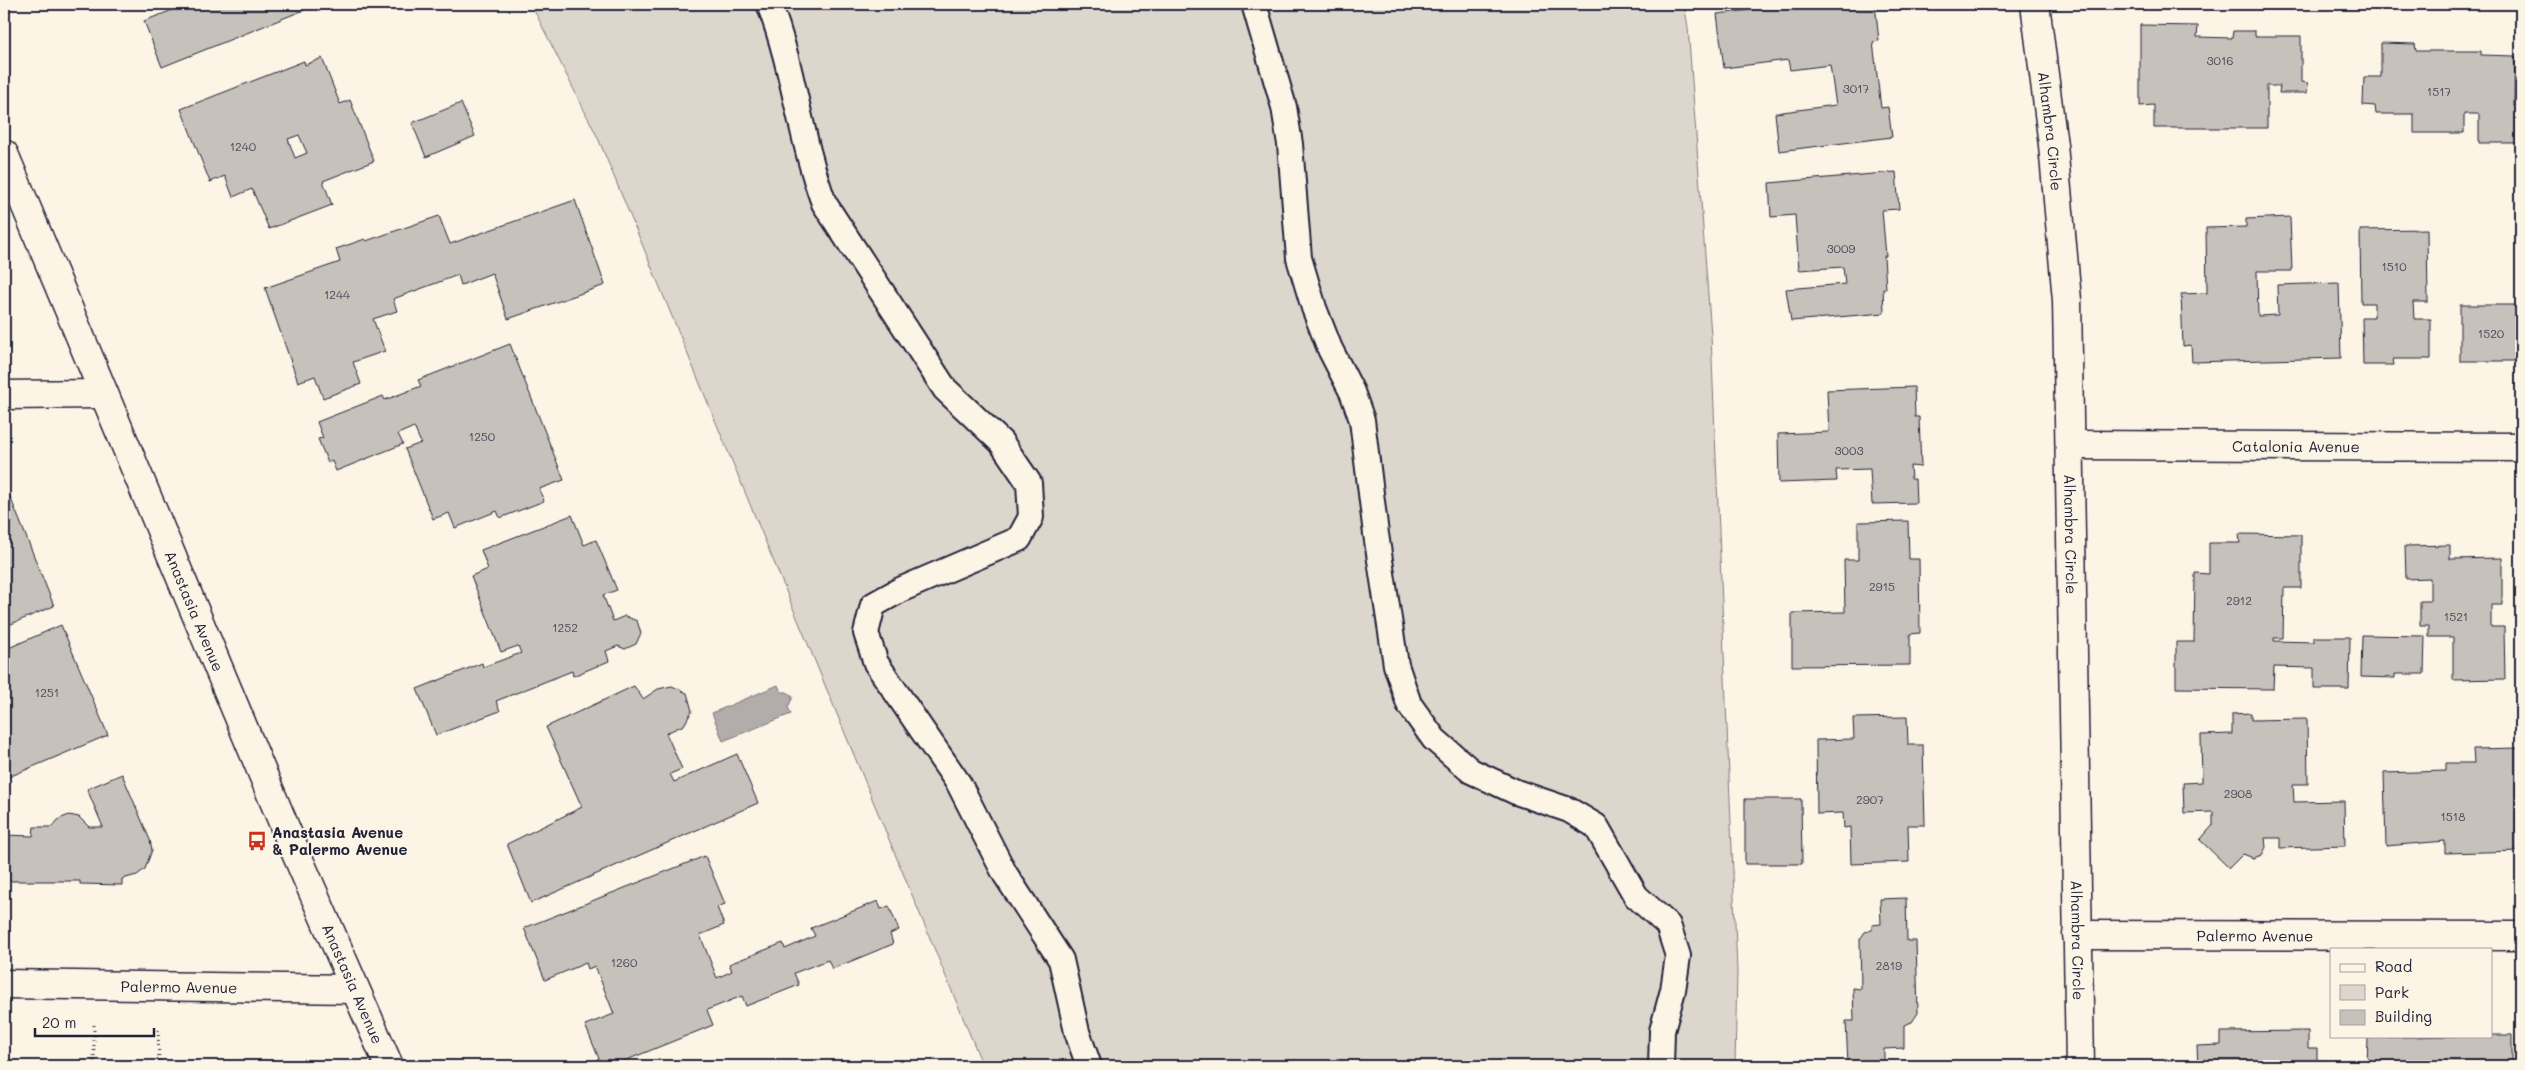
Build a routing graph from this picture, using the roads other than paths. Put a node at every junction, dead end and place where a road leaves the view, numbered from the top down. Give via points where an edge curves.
1 (770, 4) edge
2 (1254, 4) edge
3 (2035, 4) edge
4 (4, 154) edge
5 (104, 394) junction
6 (4, 395) edge
7 (2070, 445) junction
8 (2521, 447) edge
9 (2077, 934) junction
10 (2521, 936) edge
11 (4, 984) edge
12 (354, 989) junction
13 (386, 1064) edge
14 (1090, 1066) edge
15 (1662, 1066) edge
16 (2080, 1066) edge

1 - 14 lane via 811,169 824,204 945,389 1001,442 1029,483 1031,517 1020,539 900,590 873,605 866,633 876,663 958,784 1005,874 1061,960 1077,1032
2 - 15 lane via 1284,107 1299,258 1314,308 1362,420 1394,648 1409,704 1434,739 1471,771 1516,792 1569,810 1596,826 1636,896 1668,925 1678,956 1662,1031
3 - 7 street, Alhambra Circle via 2067,300
4 - 5 street, Anastasia Avenue
5 - 6 street
5 - 12 street, Anastasia Avenue
7 - 8 street, Catalonia Avenue
7 - 9 street, Alhambra Circle
9 - 10 street, Palermo Avenue
9 - 16 street, Alhambra Circle
11 - 12 street, Palermo Avenue
12 - 13 street, Anastasia Avenue

